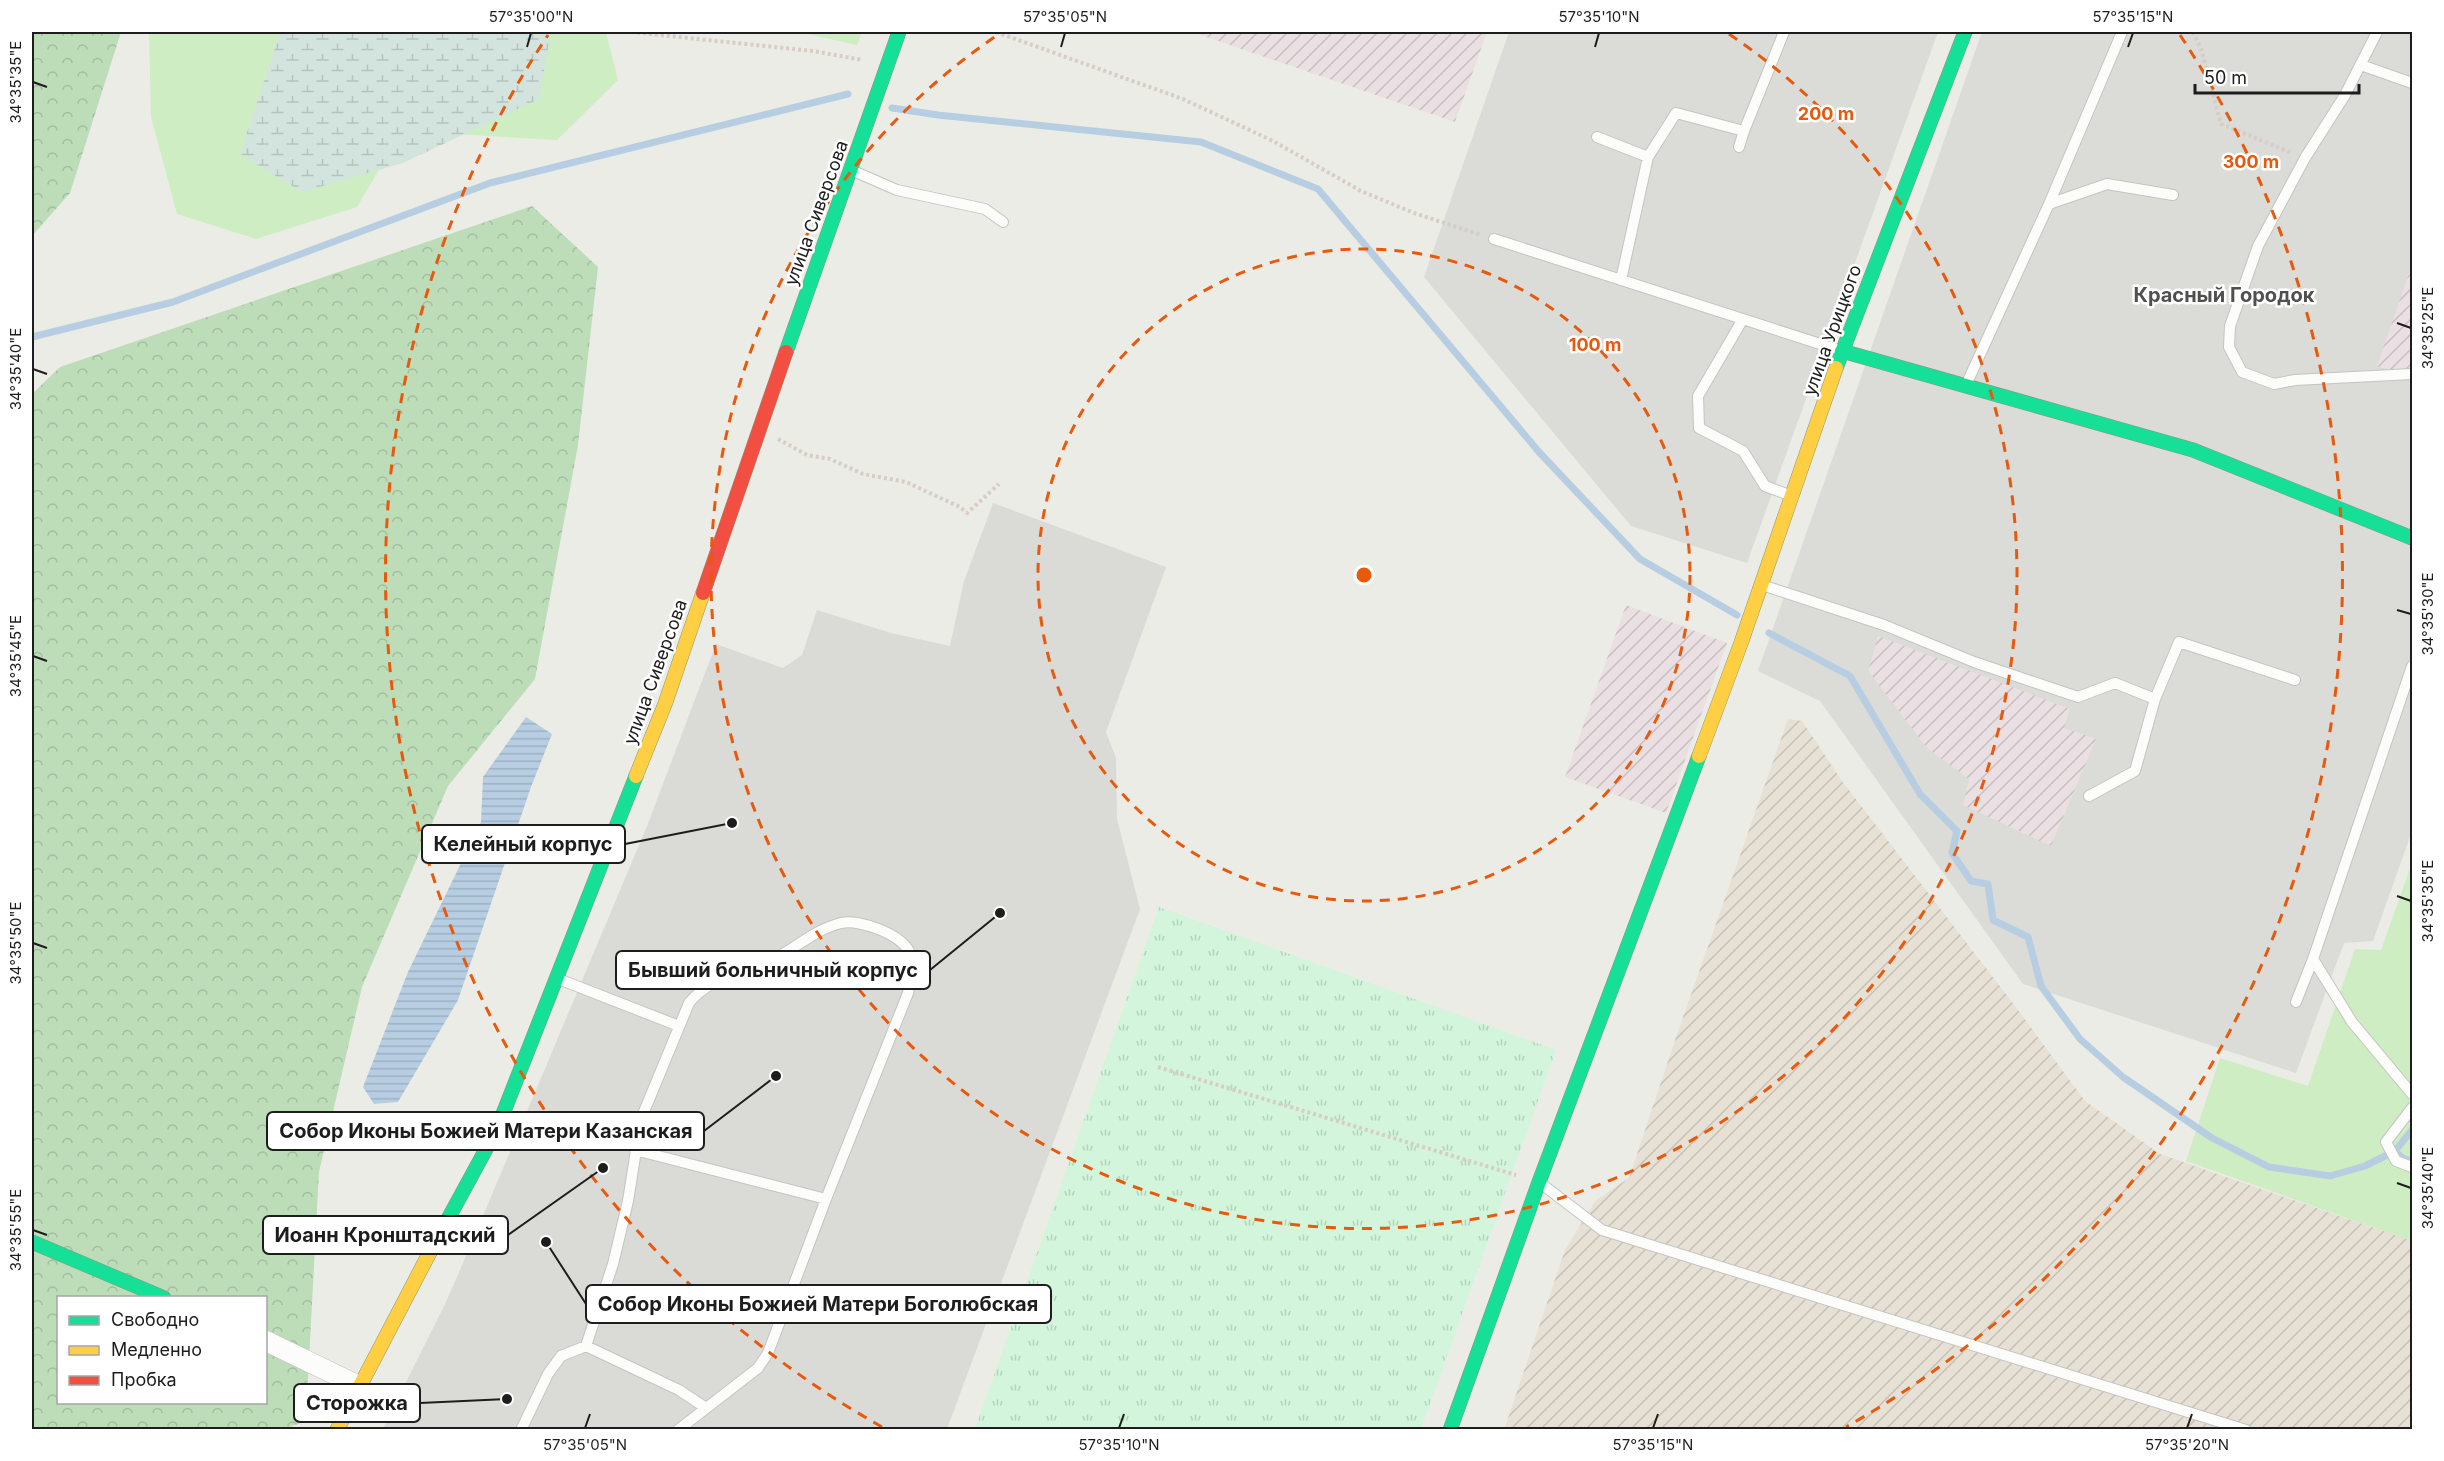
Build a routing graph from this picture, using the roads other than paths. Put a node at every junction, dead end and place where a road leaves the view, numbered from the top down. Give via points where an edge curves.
1 (899, 32) edge
2 (1784, 32) edge
3 (1965, 32) edge
4 (2122, 32) edge
5 (2377, 32) edge
6 (2361, 65) junction
7 (2412, 84) edge
8 (1744, 131) junction
9 (1597, 137) dead end
10 (1739, 147) dead end
11 (1648, 157) junction
12 (851, 170) junction
13 (2173, 195) dead end
14 (2049, 204) junction
15 (1003, 222) dead end
16 (1494, 239) road end
17 (1621, 280) junction
18 (1743, 319) junction
19 (1842, 351) junction
20 (2412, 374) edge
21 (1966, 386) junction
22 (1792, 496) junction
23 (2412, 538) edge
24 (1761, 585) junction
25 (2412, 666) edge
26 (2295, 680) dead end
27 (2155, 699) junction
28 (2089, 796) dead end
29 (2313, 959) junction
30 (556, 978) junction
31 (2296, 1002) dead end
32 (679, 1026) junction
33 (2412, 1094) edge
34 (2412, 1107) edge
35 (635, 1150) junction
36 (2412, 1167) edge
37 (1539, 1182) junction
38 (826, 1199) junction
39 (32, 1242) edge
40 (159, 1296) edge
41 (267, 1341) edge
42 (586, 1346) junction
43 (359, 1386) junction
44 (706, 1408) junction
45 (337, 1430) edge
46 (521, 1430) edge
47 (678, 1430) edge
48 (1450, 1430) edge
49 (2246, 1430) edge

1 - 12 street, улица Сиверсова
2 - 8 lane
3 - 19 street, улица Урицкого
4 - 14 lane
5 - 6 lane
6 - 7 lane
6 - 20 lane via 2258,246 2230,326 2229,347 2242,372 2274,384
8 - 10 lane
8 - 11 lane via 1676,113
9 - 11 lane
11 - 17 lane
12 - 15 lane via 897,190 985,209
12 - 30 street, улица Сиверсова via 665,705
13 - 14 lane via 2108,184
14 - 21 lane
16 - 17 lane
17 - 18 lane
18 - 19 lane
18 - 22 lane via 1698,396 1699,428 1743,451 1765,486
19 - 21 street
19 - 22 street, улица Урицкого
21 - 23 street via 2193,450
22 - 24 street, улица Урицкого
24 - 27 lane via 1884,625 1974,662 2078,697 2115,683
24 - 37 street, улица Урицкого
25 - 29 lane
26 - 27 lane via 2180,642
27 - 28 lane via 2135,771
29 - 31 lane
29 - 33 lane via 2352,1023
30 - 32 lane
30 - 43 street, улица Сиверсова via 497,1129
32 - 35 lane via 641,1119
32 - 38 lane via 699,991 714,981 758,967 810,935 842,923 884,931 903,943 911,956 908,993
34 - 36 lane via 2386,1142 2396,1161
35 - 38 lane
35 - 42 lane via 613,1264
37 - 48 street, улица Урицкого
37 - 49 lane via 1602,1230
38 - 44 lane via 768,1353 758,1368
39 - 40 street
41 - 43 street
42 - 44 lane via 680,1390
42 - 46 lane via 561,1356
43 - 45 street, улица Сиверсова
44 - 47 lane

